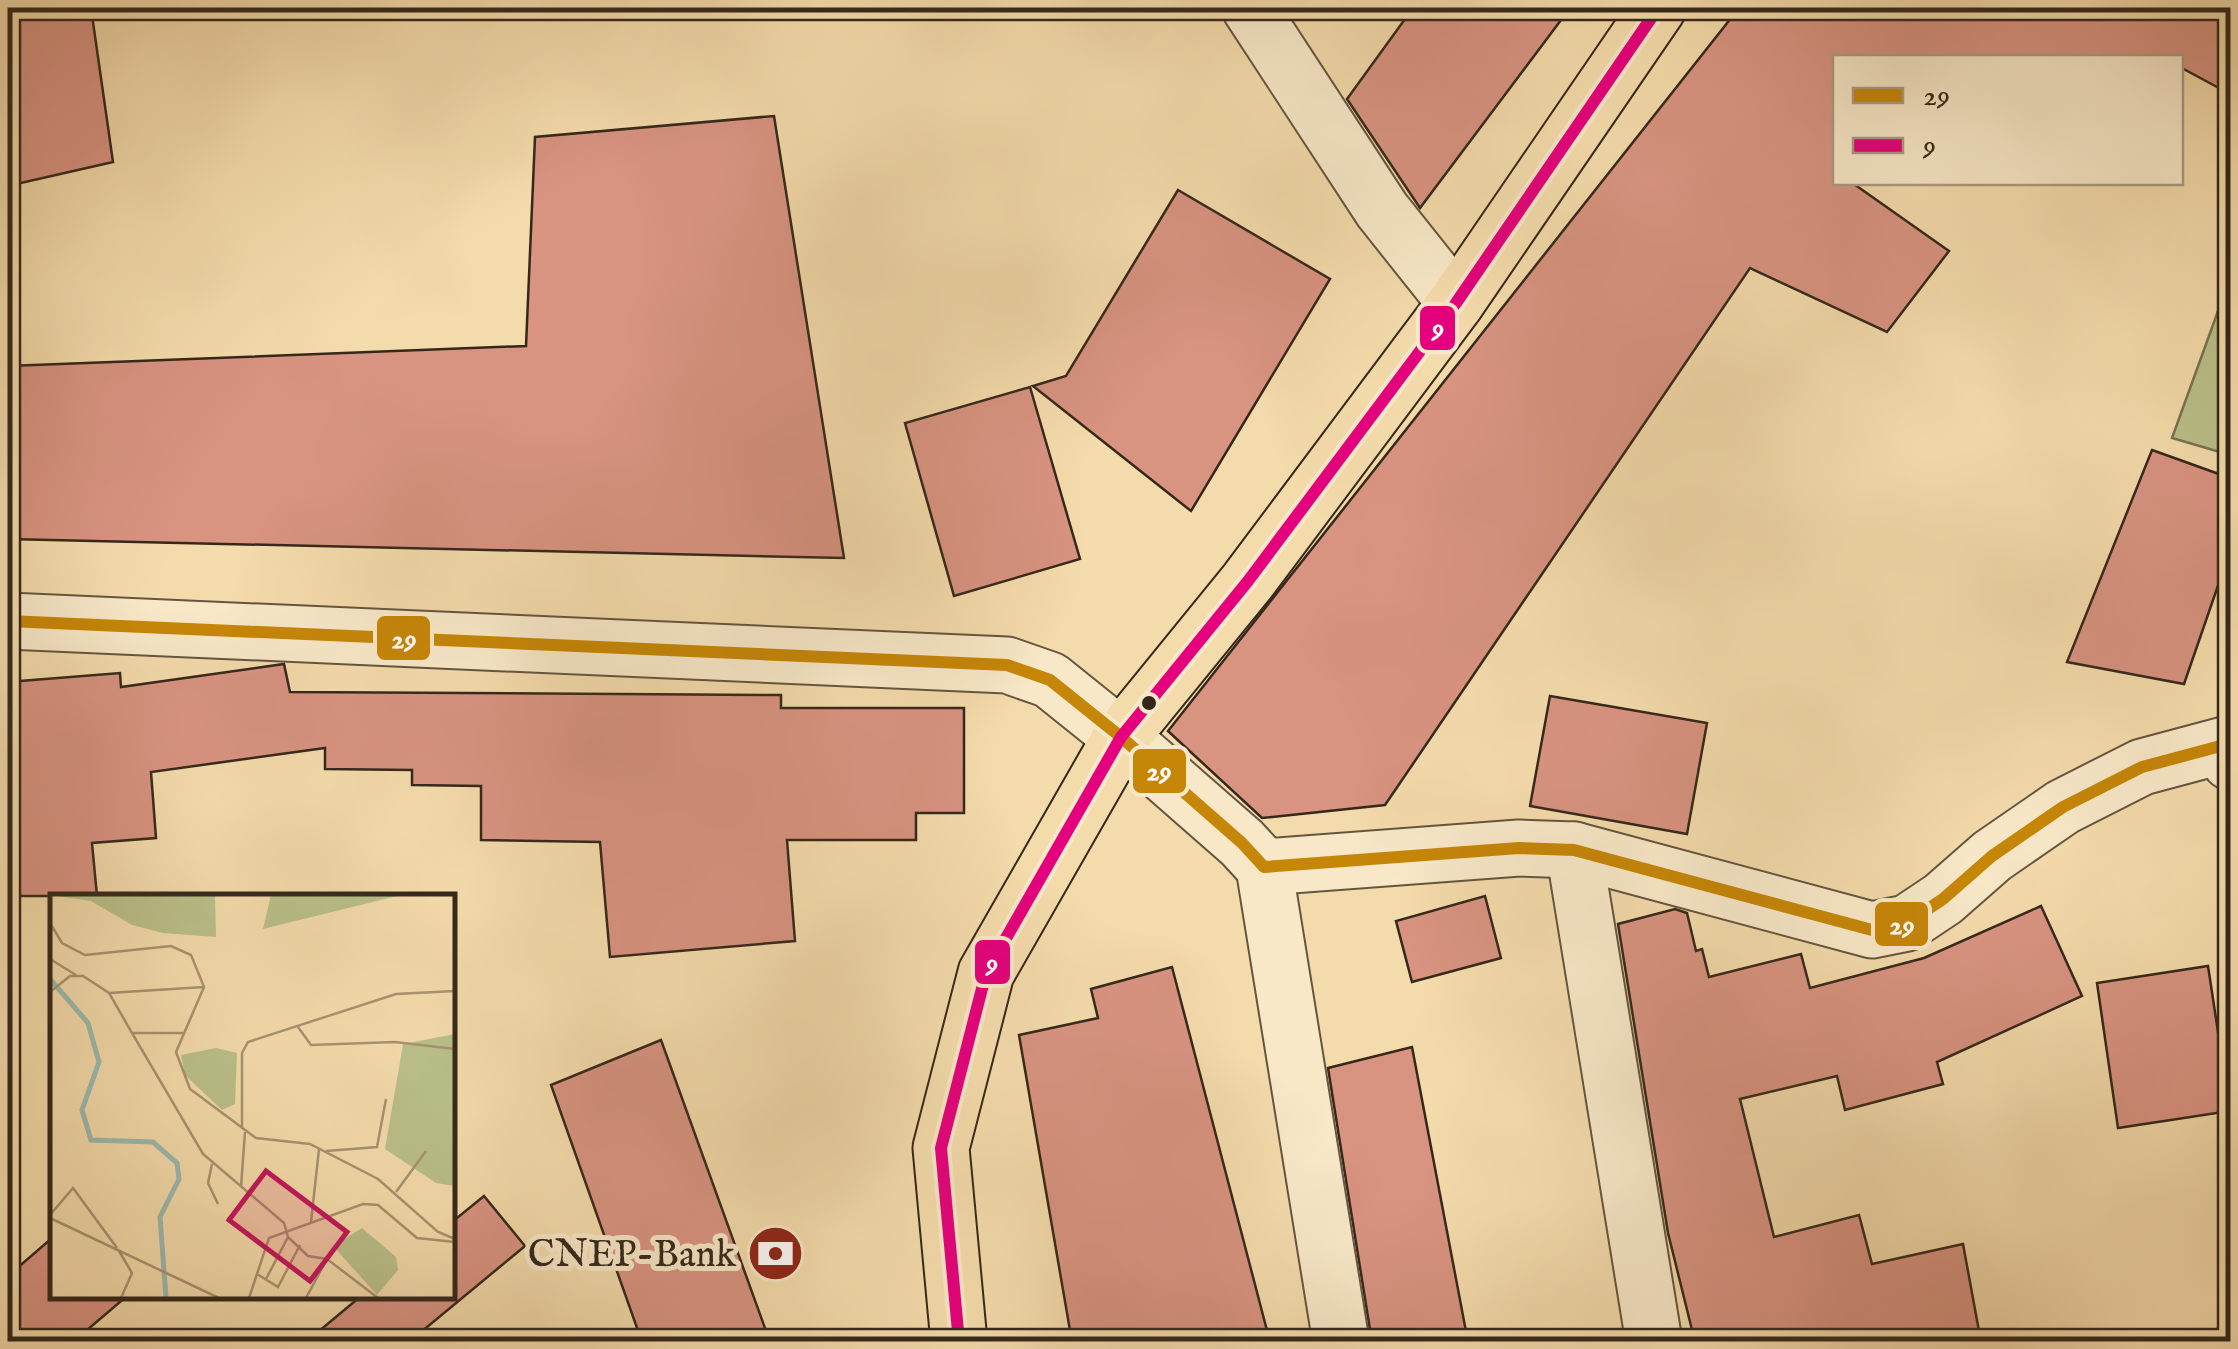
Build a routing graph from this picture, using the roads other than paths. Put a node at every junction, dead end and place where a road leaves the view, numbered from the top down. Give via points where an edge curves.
1 (1250, 8) edge
2 (1658, 8) edge
3 (1456, 303) junction
4 (8, 621) edge
5 (1121, 737) junction
6 (2230, 750) edge
7 (1574, 850) junction
8 (1264, 867) junction
9 (959, 1342) edge
10 (1340, 1342) edge
11 (1654, 1342) edge

1 - 3 street via 1382,210
2 - 3 main road
3 - 5 main road via 1248,582
4 - 5 street via 1008,665 1050,680
5 - 8 street
5 - 9 main road via 986,974 941,1148
6 - 7 street via 2142,767 2063,807 1907,923 1872,930
7 - 8 street via 1518,848
7 - 11 street
8 - 10 street

